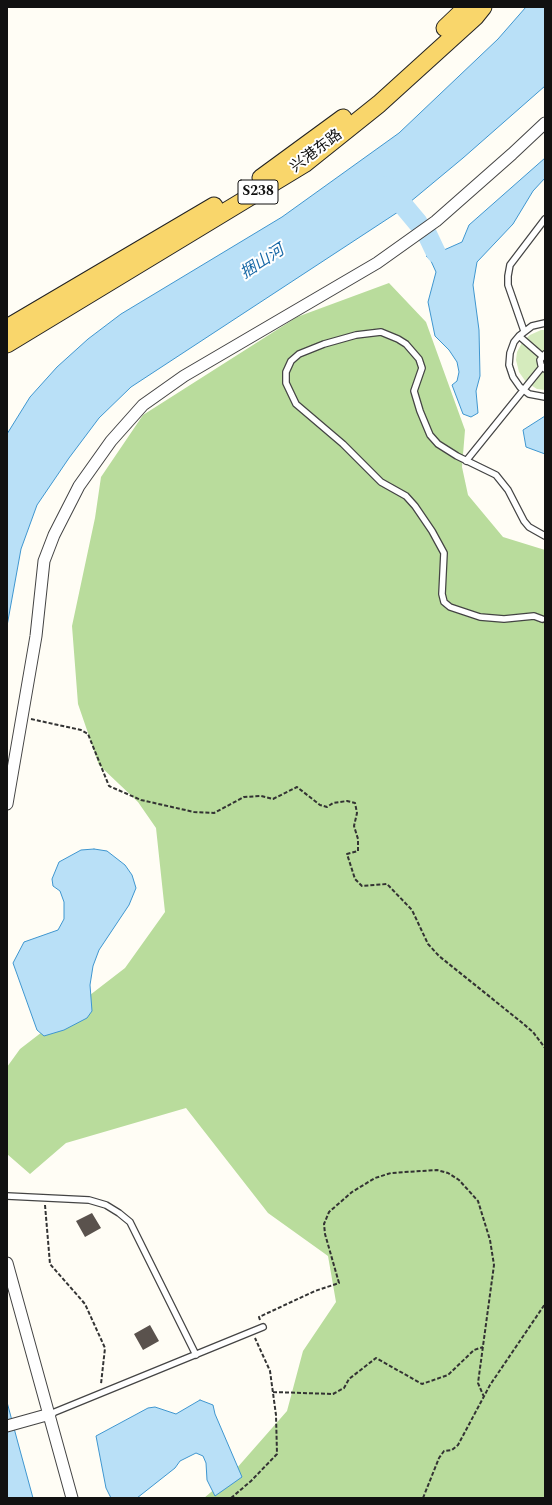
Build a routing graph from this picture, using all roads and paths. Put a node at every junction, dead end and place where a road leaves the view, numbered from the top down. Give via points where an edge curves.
1 (466, 7) edge
2 (483, 7) edge
3 (545, 123) edge
4 (545, 219) edge
5 (545, 324) edge
6 (7, 328) edge
7 (524, 331) junction
8 (519, 336) junction
9 (7, 344) edge
10 (543, 355) edge
11 (544, 368) edge
12 (523, 389) junction
13 (545, 397) edge
14 (466, 461) junction
15 (545, 536) edge
16 (542, 619) dead end
17 (23, 718) junction
18 (7, 804) edge
19 (545, 1048) edge
20 (7, 1196) edge
21 (45, 1200) dead end
22 (7, 1263) edge
23 (545, 1304) edge
24 (263, 1327) joint
25 (252, 1332) junction
26 (483, 1347) junction
27 (196, 1355) junction
28 (273, 1392) junction
29 (99, 1394) junction
30 (484, 1397) junction
31 (50, 1414) junction
32 (7, 1426) edge
33 (72, 1498) edge
34 (231, 1498) edge
35 (423, 1498) edge

1 - 6 main road, 兴港东路 / S238 via 380,89 297,153 254,182
2 - 9 main road, 兴港东路 / S238 via 379,104 304,164
3 - 17 street via 436,221 350,279 184,376 143,405 112,441 79,486 44,561 36,636
4 - 7 lane via 510,265 508,285
5 - 7 lane via 532,326
7 - 8 lane
8 - 10 lane
8 - 12 lane via 510,353 509,365 513,377
10 - 11 lane via 540,360
11 - 12 lane
12 - 13 lane via 529,394
12 - 14 lane
14 - 15 lane via 496,475 508,490 524,521
14 - 16 lane via 438,444 424,424 414,391 422,368 419,359 398,339 380,332 356,335 299,354 291,361 286,372 286,383 296,404 339,440 381,482 406,496 416,506 432,531 444,553 444,602 450,608 480,617 504,619 534,616
17 - 18 street
17 - 19 path via 81,730 88,734 109,786 141,800 194,812 214,813 244,797 261,796 273,799 297,786 320,805 327,807 333,803 347,801 355,803 357,813 354,826 358,851 347,854 355,879 362,886 387,884 412,910 428,944 439,956 533,1032
20 - 27 lane via 89,1200 106,1205 130,1222
21 - 29 path via 50,1264 85,1304 105,1348
22 - 31 street
23 - 30 path
24 - 25 lane
24 - 26 path via 259,1317 315,1291 339,1283 325,1234 324,1224 329,1212 352,1192 375,1178 398,1172 437,1170 459,1180 478,1201 488,1233 494,1265
25 - 27 lane
25 - 28 path via 270,1371
26 - 28 path via 474,1350 448,1375 422,1384 376,1358 348,1379 344,1388 333,1394
26 - 30 path via 478,1383
27 - 29 lane
28 - 34 path via 277,1454
29 - 31 lane
30 - 35 path via 458,1445 452,1450 444,1451 439,1458
31 - 32 street
31 - 33 street

